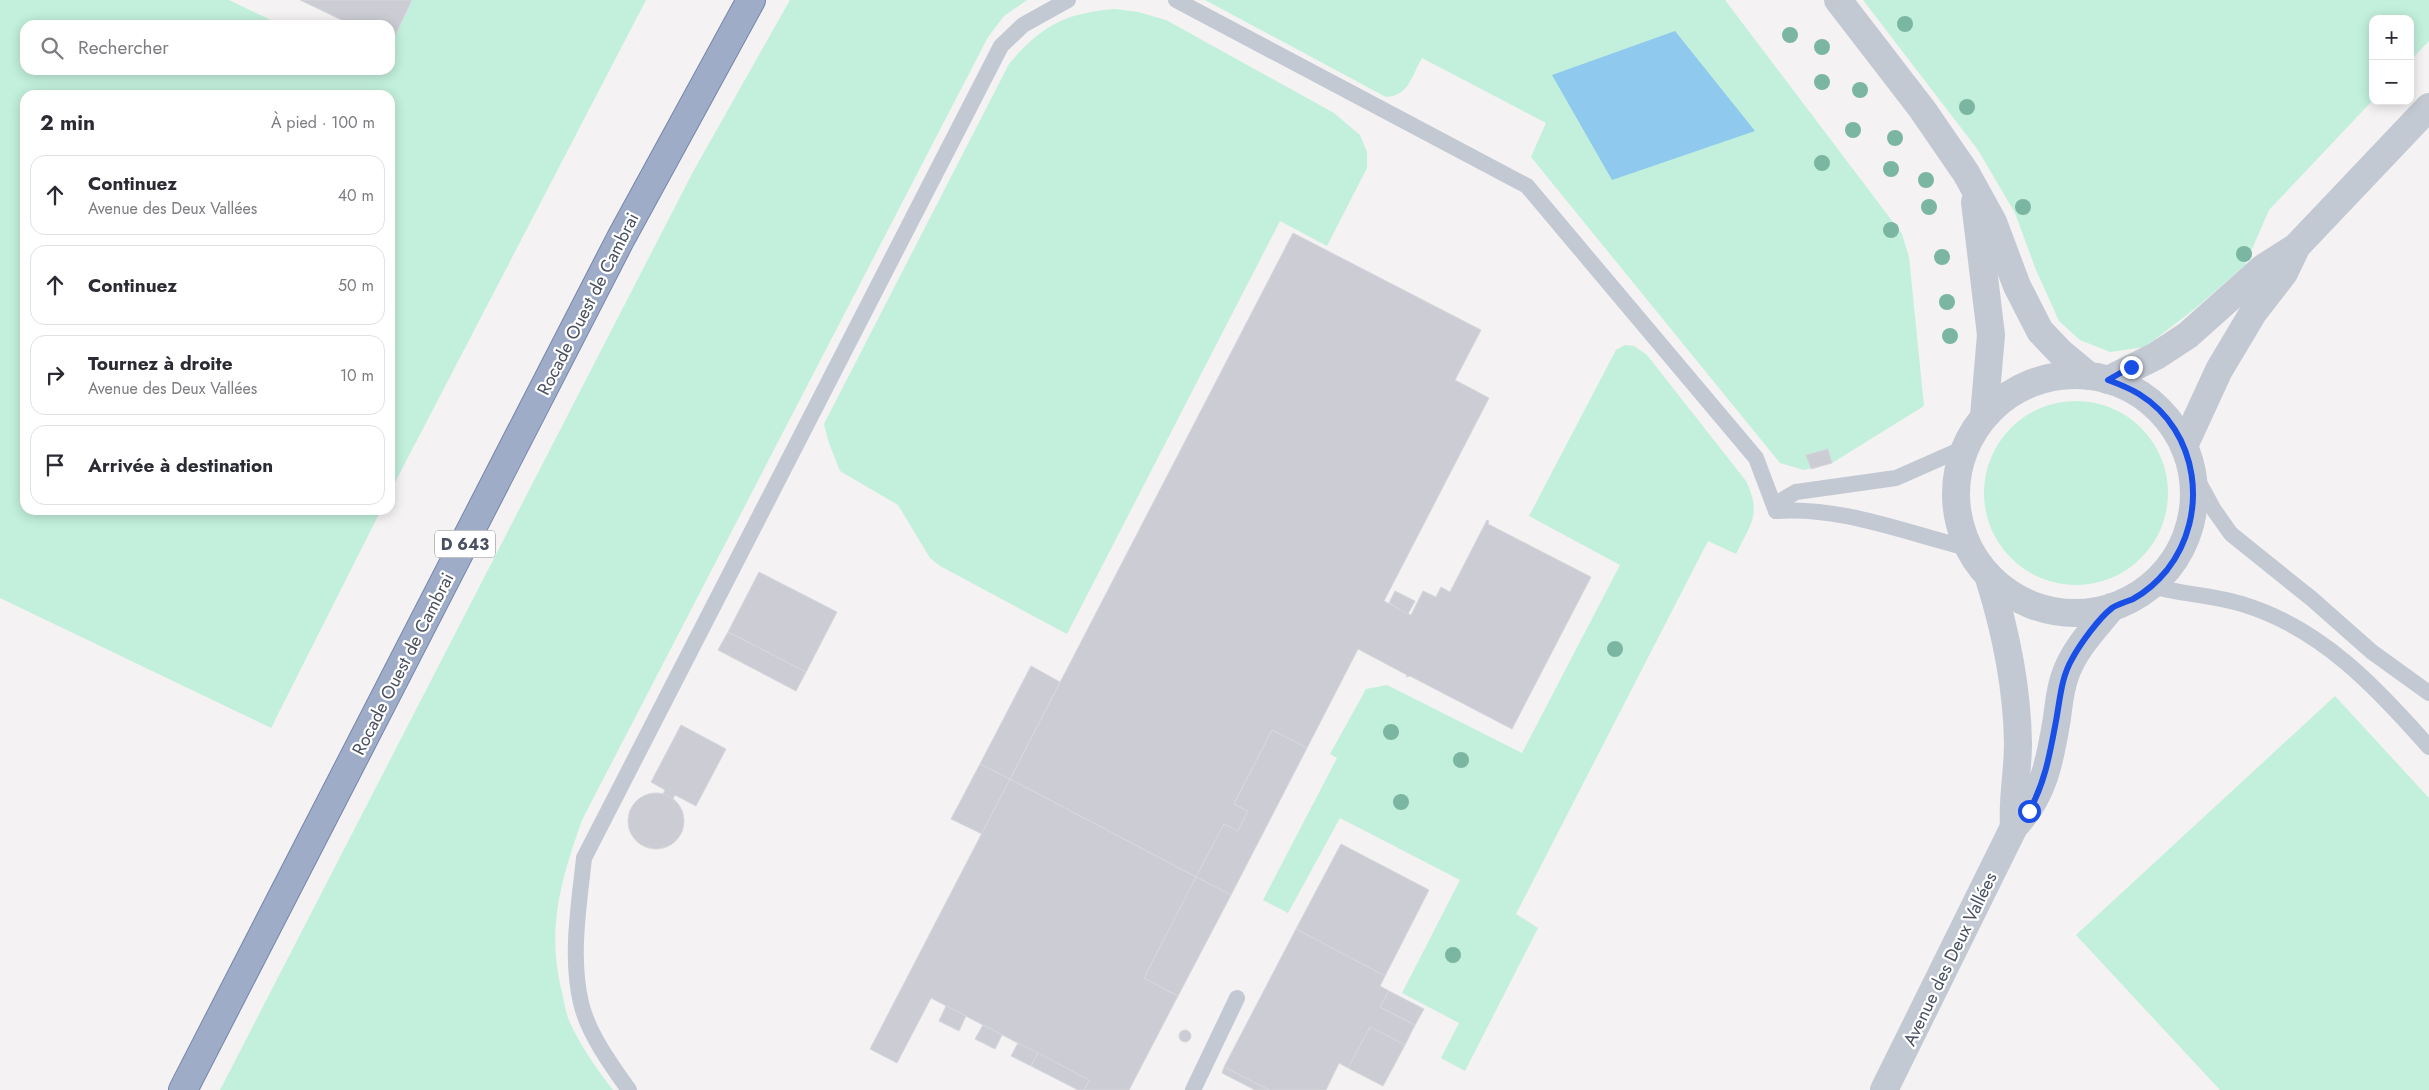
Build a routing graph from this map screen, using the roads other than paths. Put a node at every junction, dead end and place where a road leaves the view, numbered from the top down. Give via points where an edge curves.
1 (751, 0) edge
2 (1068, 0) edge
3 (1176, 0) edge
4 (1838, 0) edge
5 (2429, 108) edge
6 (1976, 191) junction
7 (2296, 246) junction
8 (2099, 378) junction
9 (1984, 416) junction
10 (1964, 448) junction
11 (2188, 457) junction
12 (1776, 511) junction
13 (1968, 548) junction
14 (1989, 578) junction
15 (2152, 586) junction
16 (2112, 608) junction
17 (2429, 693) edge
18 (2429, 747) edge
19 (2014, 827) junction
20 (1237, 998) dead end
21 (183, 1090) edge
22 (629, 1090) edge
23 (1193, 1090) edge
24 (1884, 1090) edge

1 - 21 highway, Rocade Ouest de Cambrai / D 643 via 621,238
2 - 22 lane via 1023,25 1001,46 584,858 576,942 582,1004 604,1055
3 - 12 lane via 1527,186 1756,458
4 - 6 street via 1940,134
5 - 7 street
6 - 8 street via 2000,237 2023,300 2040,332 2060,352
6 - 9 street via 1991,335
7 - 8 street via 2264,268 2188,335 2156,356
7 - 11 street via 2284,273 2253,313 2216,374
8 - 9 street via 2066,375 2043,380 2001,400
8 - 11 street via 2140,394 2153,404 2176,431
9 - 10 street
10 - 12 lane via 1896,478 1796,492 1784,499
10 - 13 street via 1955,498 1959,524
11 - 15 street via 2194,489 2188,532 2167,570
11 - 17 lane via 2214,510 2231,534 2372,652
12 - 13 lane via 1792,509 1829,514
13 - 14 street
14 - 16 street via 2010,595 2034,607 2060,613
14 - 19 street, Avenue des Deux Vallées via 2007,640 2014,680 2018,740
15 - 16 street
15 - 18 lane via 2243,604 2311,635 2355,670
16 - 19 street, Avenue des Deux Vallées via 2080,647 2066,674 2040,792
19 - 24 street, Avenue des Deux Vallées
20 - 23 lane

